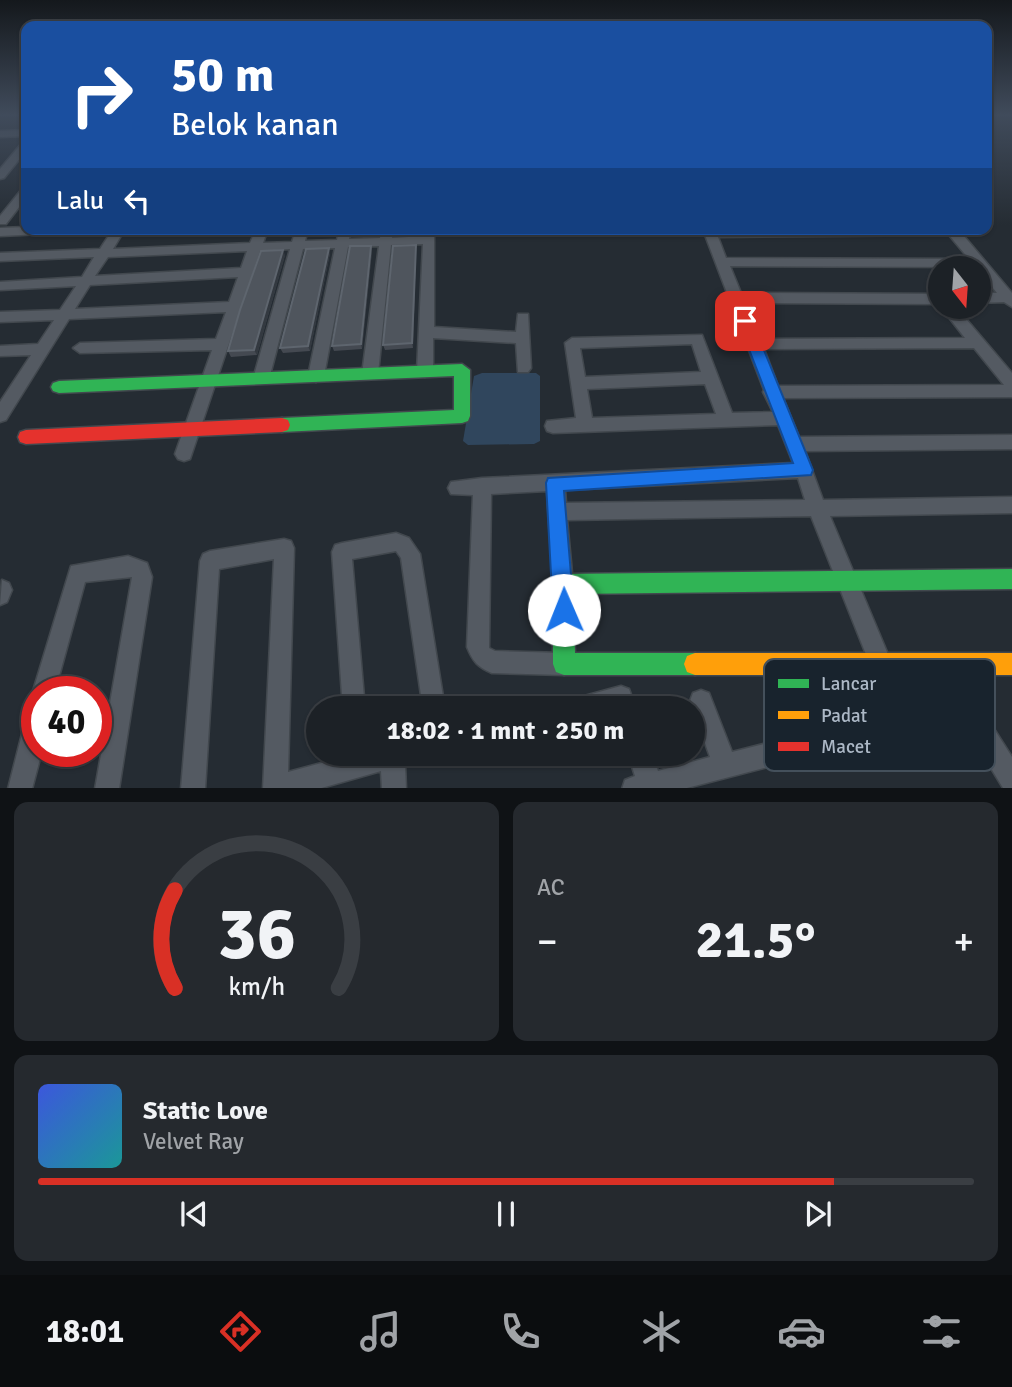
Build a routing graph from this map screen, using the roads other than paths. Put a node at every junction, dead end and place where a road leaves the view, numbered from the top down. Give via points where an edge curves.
1 (21, 151) edge
2 (0, 175) edge
3 (21, 198) edge
4 (21, 221) edge
5 (1, 225) edge
6 (21, 226) edge
7 (115, 235) edge
8 (260, 235) edge
9 (300, 235) edge
10 (386, 235) edge
11 (429, 235) edge
12 (712, 235) edge
13 (955, 235) edge
14 (343, 236) edge
15 (298, 245) junction
16 (256, 247) junction
17 (103, 253) junction
18 (973, 256) edge
19 (0, 257) edge
20 (722, 262) junction
21 (928, 263) edge
22 (247, 272) junction
23 (991, 278) edge
24 (85, 282) junction
25 (0, 286) edge
26 (735, 298) junction
27 (928, 299) edge
28 (991, 299) edge
29 (1009, 300) edge
30 (235, 307) junction
31 (64, 314) junction
32 (0, 317) edge
33 (523, 317) dead end
34 (958, 319) edge
35 (426, 332) junction
36 (523, 338) junction
37 (977, 343) junction
38 (222, 344) junction
39 (755, 344) junction
40 (80, 348) dead end
41 (42, 349) junction
42 (0, 351) edge
43 (523, 368) dead end
44 (425, 372) junction
45 (370, 374) junction
46 (316, 376) junction
47 (711, 378) junction
48 (261, 379) junction
49 (209, 381) junction
50 (578, 383) junction
51 (1012, 384) edge
52 (59, 387) dead end
53 (8, 390) edge
54 (1012, 391) edge
55 (771, 392) junction
56 (0, 415) edge
57 (782, 418) junction
58 (726, 420) junction
59 (585, 425) junction
60 (553, 426) dead end
61 (193, 429) junction
62 (26, 437) dead end
63 (1012, 442) edge
64 (793, 444) junction
65 (184, 454) dead end
66 (804, 470) junction
67 (555, 483) junction
68 (482, 486) junction
69 (457, 488) dead end
70 (1012, 505) edge
71 (817, 508) junction
72 (558, 512) junction
73 (1012, 579) edge
74 (849, 582) junction
75 (563, 584) junction
76 (879, 659) edge
77 (564, 664) junction
78 (764, 664) edge
79 (48, 676) edge
80 (354, 696) edge
81 (433, 696) edge
82 (705, 712) edge
83 (995, 752) edge
84 (764, 755) edge
85 (112, 760) edge
86 (725, 765) junction
87 (340, 766) edge
88 (396, 766) edge
89 (641, 766) edge
90 (26, 767) edge
91 (111, 767) edge
92 (1012, 779) edge
93 (704, 780) edge
94 (642, 786) edge
95 (20, 788) edge
96 (107, 788) edge
97 (193, 788) edge
98 (275, 788) edge
99 (394, 788) edge

1 - 2 street
3 - 5 street
4 - 5 street
5 - 6 street
7 - 17 street
8 - 16 street
9 - 15 street
10 - 11 street
10 - 14 street
10 - 45 street
11 - 35 street
12 - 20 street
13 - 18 street
14 - 15 street
14 - 46 street
15 - 16 street
15 - 48 street
16 - 17 street
16 - 22 street
17 - 19 street
17 - 24 street
20 - 21 street
20 - 26 street
22 - 24 street
22 - 30 street
23 - 29 street
24 - 25 street
24 - 31 street
26 - 27 street
26 - 39 street
28 - 29 street
30 - 31 street
30 - 38 street
31 - 32 street
31 - 41 street
33 - 36 street
34 - 37 street
35 - 36 street
35 - 44 street
36 - 43 street
37 - 39 street
37 - 51 street
38 - 40 street
38 - 49 street
39 - 55 street
41 - 42 street
41 - 53 street
44 - 45 street
44 - 61 street via 462,370 462,416
45 - 46 street
46 - 48 street
47 - 50 street
47 - 50 street via 697,339 572,343
47 - 58 street
48 - 49 street
49 - 52 street
49 - 61 street
50 - 59 street
53 - 56 street
54 - 55 street
55 - 57 street
57 - 58 street
57 - 64 street
58 - 59 street
59 - 60 street
61 - 62 street
61 - 65 street
63 - 64 street
64 - 66 street
66 - 67 street
66 - 71 street
67 - 68 street
67 - 72 street
68 - 69 street
68 - 77 street via 480,651 492,662
70 - 71 street
71 - 72 street
71 - 74 street
72 - 75 street
73 - 74 street
74 - 75 street
74 - 76 street
75 - 77 street
77 - 78 street
79 - 85 street via 78,573 128,566 140,569 136,622
80 - 81 street via 342,552 396,542 410,554
82 - 86 street
83 - 92 street
84 - 86 street
86 - 93 street
87 - 98 street
88 - 99 street
89 - 94 street
90 - 95 street
91 - 96 street
93 - 94 street
97 - 98 street via 210,561 284,548

